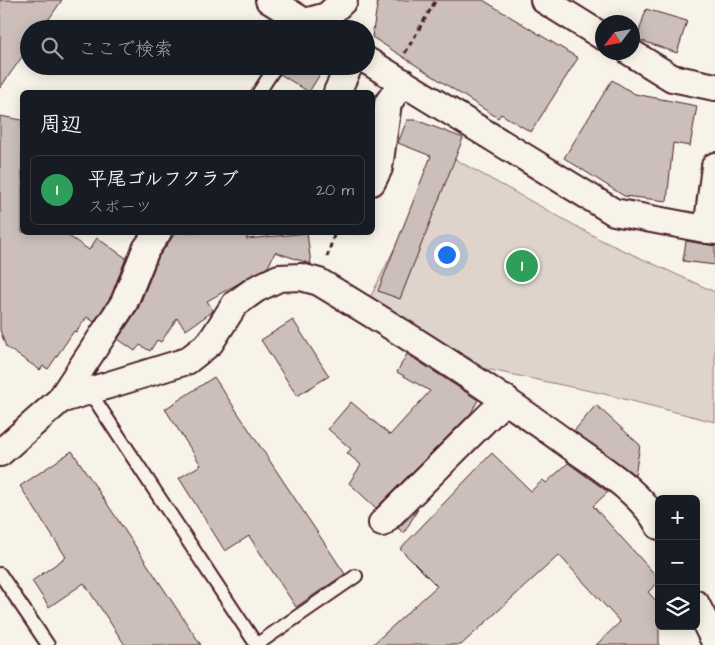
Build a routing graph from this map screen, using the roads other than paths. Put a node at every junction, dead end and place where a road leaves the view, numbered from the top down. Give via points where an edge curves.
1 (269, 0) edge
2 (344, 0) edge
3 (544, 0) edge
4 (297, 20) edge
5 (320, 20) edge
6 (595, 32) edge
7 (640, 58) edge
8 (375, 66) edge
9 (270, 75) edge
10 (345, 75) edge
11 (397, 79) junction
12 (715, 88) edge
13 (260, 90) edge
14 (338, 90) edge
15 (715, 166) edge
16 (375, 177) edge
17 (711, 231) edge
18 (156, 235) edge
19 (89, 391) junction
20 (506, 399) junction
21 (60, 400) junction
22 (0, 452) edge
23 (655, 518) edge
24 (382, 523) dead end
25 (0, 574) edge
26 (356, 576) dead end
27 (700, 612) edge
28 (715, 642) edge
29 (48, 645) edge
30 (256, 645) edge

1 - 4 street
2 - 5 street
3 - 6 street
7 - 12 street via 672,78
8 - 11 street
9 - 13 lane
10 - 14 street
11 - 16 street via 388,104 380,168
11 - 17 street via 614,212
15 - 17 street
18 - 21 street via 146,249 124,303
19 - 20 street via 187,361 210,343 235,304 256,288 279,278 301,277 319,282
19 - 21 street
19 - 30 lane
20 - 23 street via 617,480
20 - 24 street
21 - 22 street
25 - 29 lane
26 - 30 lane
27 - 28 street

